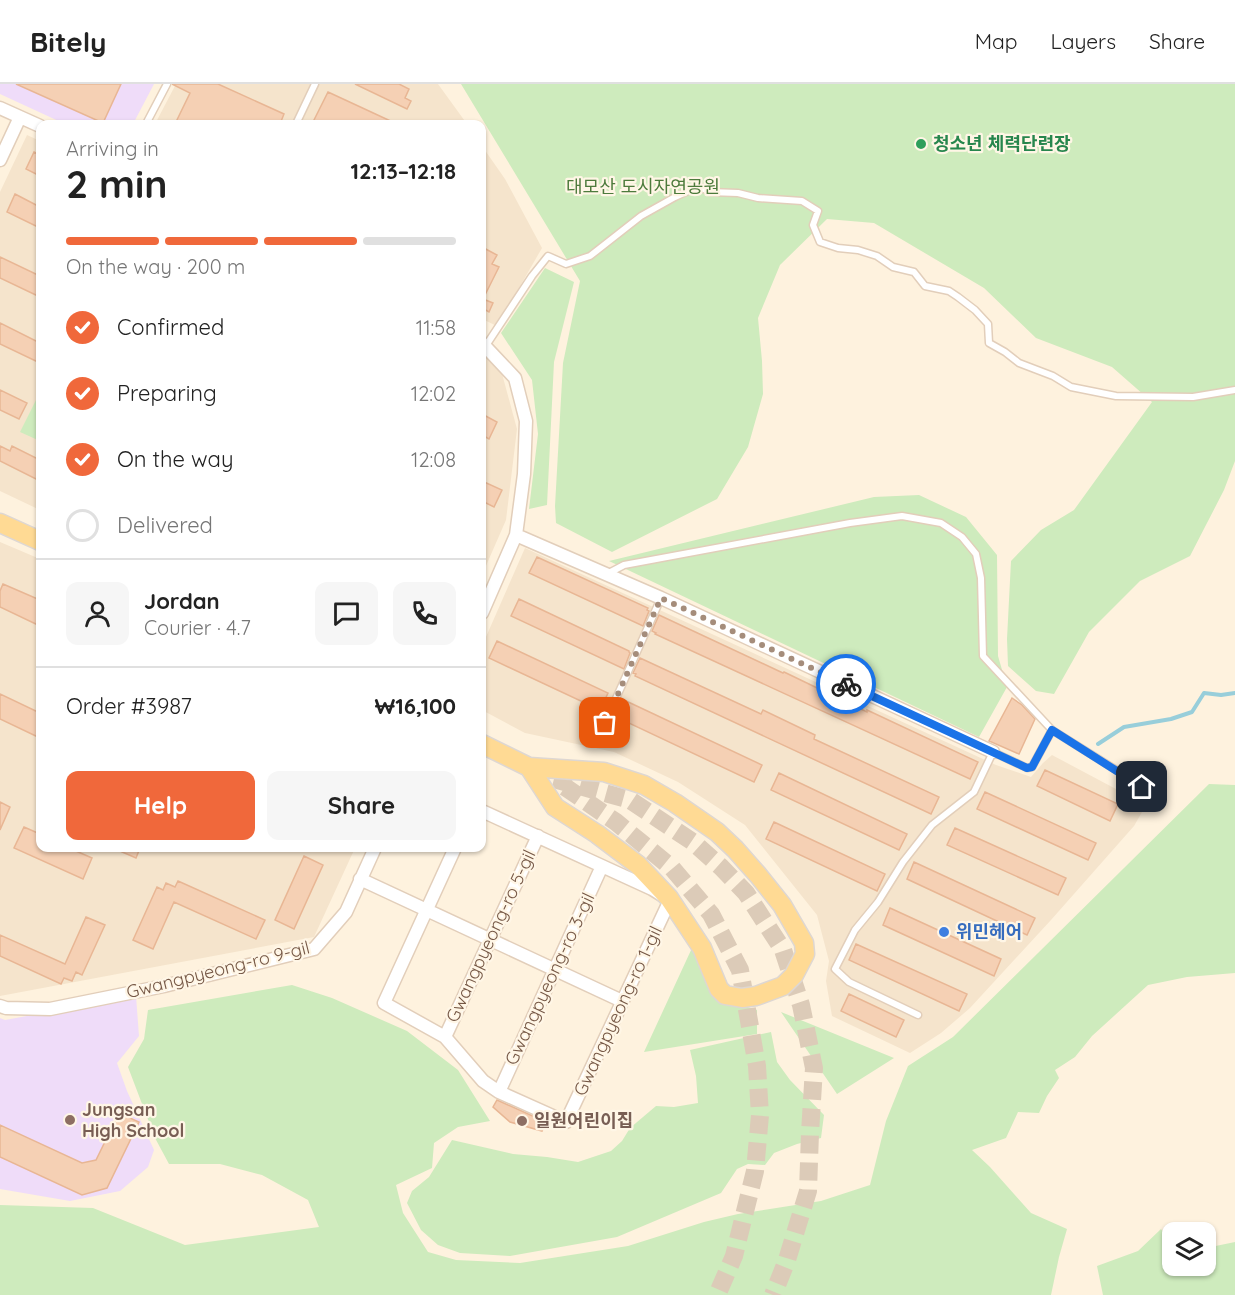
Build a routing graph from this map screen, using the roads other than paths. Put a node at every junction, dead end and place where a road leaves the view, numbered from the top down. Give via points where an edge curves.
1 (167, 84) edge
2 (315, 84) edge
3 (0, 108) edge
4 (20, 117) junction
5 (148, 120) edge
6 (298, 120) edge
7 (36, 124) edge
8 (0, 160) edge
9 (486, 341) edge
10 (486, 348) edge
11 (1235, 390) edge
12 (0, 523) edge
13 (516, 535) junction
14 (36, 539) edge
15 (607, 574) junction
16 (661, 598) junction
17 (486, 605) edge
18 (605, 723) dead end
19 (1052, 730) junction
20 (486, 746) edge
21 (993, 752) junction
22 (529, 767) junction
23 (554, 780) tunnel mouth
24 (1161, 798) dead end
25 (486, 812) edge
26 (538, 836) junction
27 (373, 852) edge
28 (452, 852) edge
29 (602, 866) junction
30 (360, 879) junction
31 (426, 909) junction
32 (490, 939) junction
33 (554, 969) junction
34 (622, 1001) junction
35 (3, 1007) edge
36 (918, 1015) dead end
37 (445, 1036) junction
38 (499, 1092) junction

1 - 5 lane
2 - 6 lane
3 - 4 street
4 - 7 street
4 - 8 street
9 - 11 lane via 548,256 566,264 590,256 641,216 699,186 709,192 802,201 818,211 813,225 820,242 878,256 892,267 914,272 925,286 949,291 988,324 989,343 1019,363 1071,387 1118,396 1193,397
10 - 13 street via 515,378 526,421
12 - 14 main road
13 - 15 street
13 - 17 street
15 - 16 street
15 - 19 lane via 624,565 850,523 902,516 941,523 962,537 976,554 981,578 984,656
16 - 18 lane
16 - 21 street
19 - 21 lane via 1032,767
19 - 24 lane
20 - 22 main road
21 - 36 lane via 974,792 932,825 855,930 835,969 849,982
22 - 22 main road via 555,807 639,865 669,898 702,948 725,995 756,996 783,986 794,975 805,954 804,943 782,905 717,832 644,785 604,772
22 - 23 main road
25 - 26 street
26 - 29 street
26 - 32 street, Gwangpyeong-ro 5-gil
27 - 30 street, Gwangpyeong-ro 9-gil
28 - 31 street
29 - 33 street, Gwangpyeong-ro 3-gil
29 - 34 street, Gwangpyeong-ro 1-gil via 670,900
30 - 31 street
30 - 35 street, Gwangpyeong-ro 9-gil via 346,912 314,949 50,1009
31 - 32 street
31 - 37 street via 384,1003
32 - 33 street
32 - 37 street, Gwangpyeong-ro 5-gil
33 - 34 street
33 - 38 street, Gwangpyeong-ro 3-gil
34 - 38 street, Gwangpyeong-ro 1-gil via 566,1122
37 - 38 street via 483,1081

